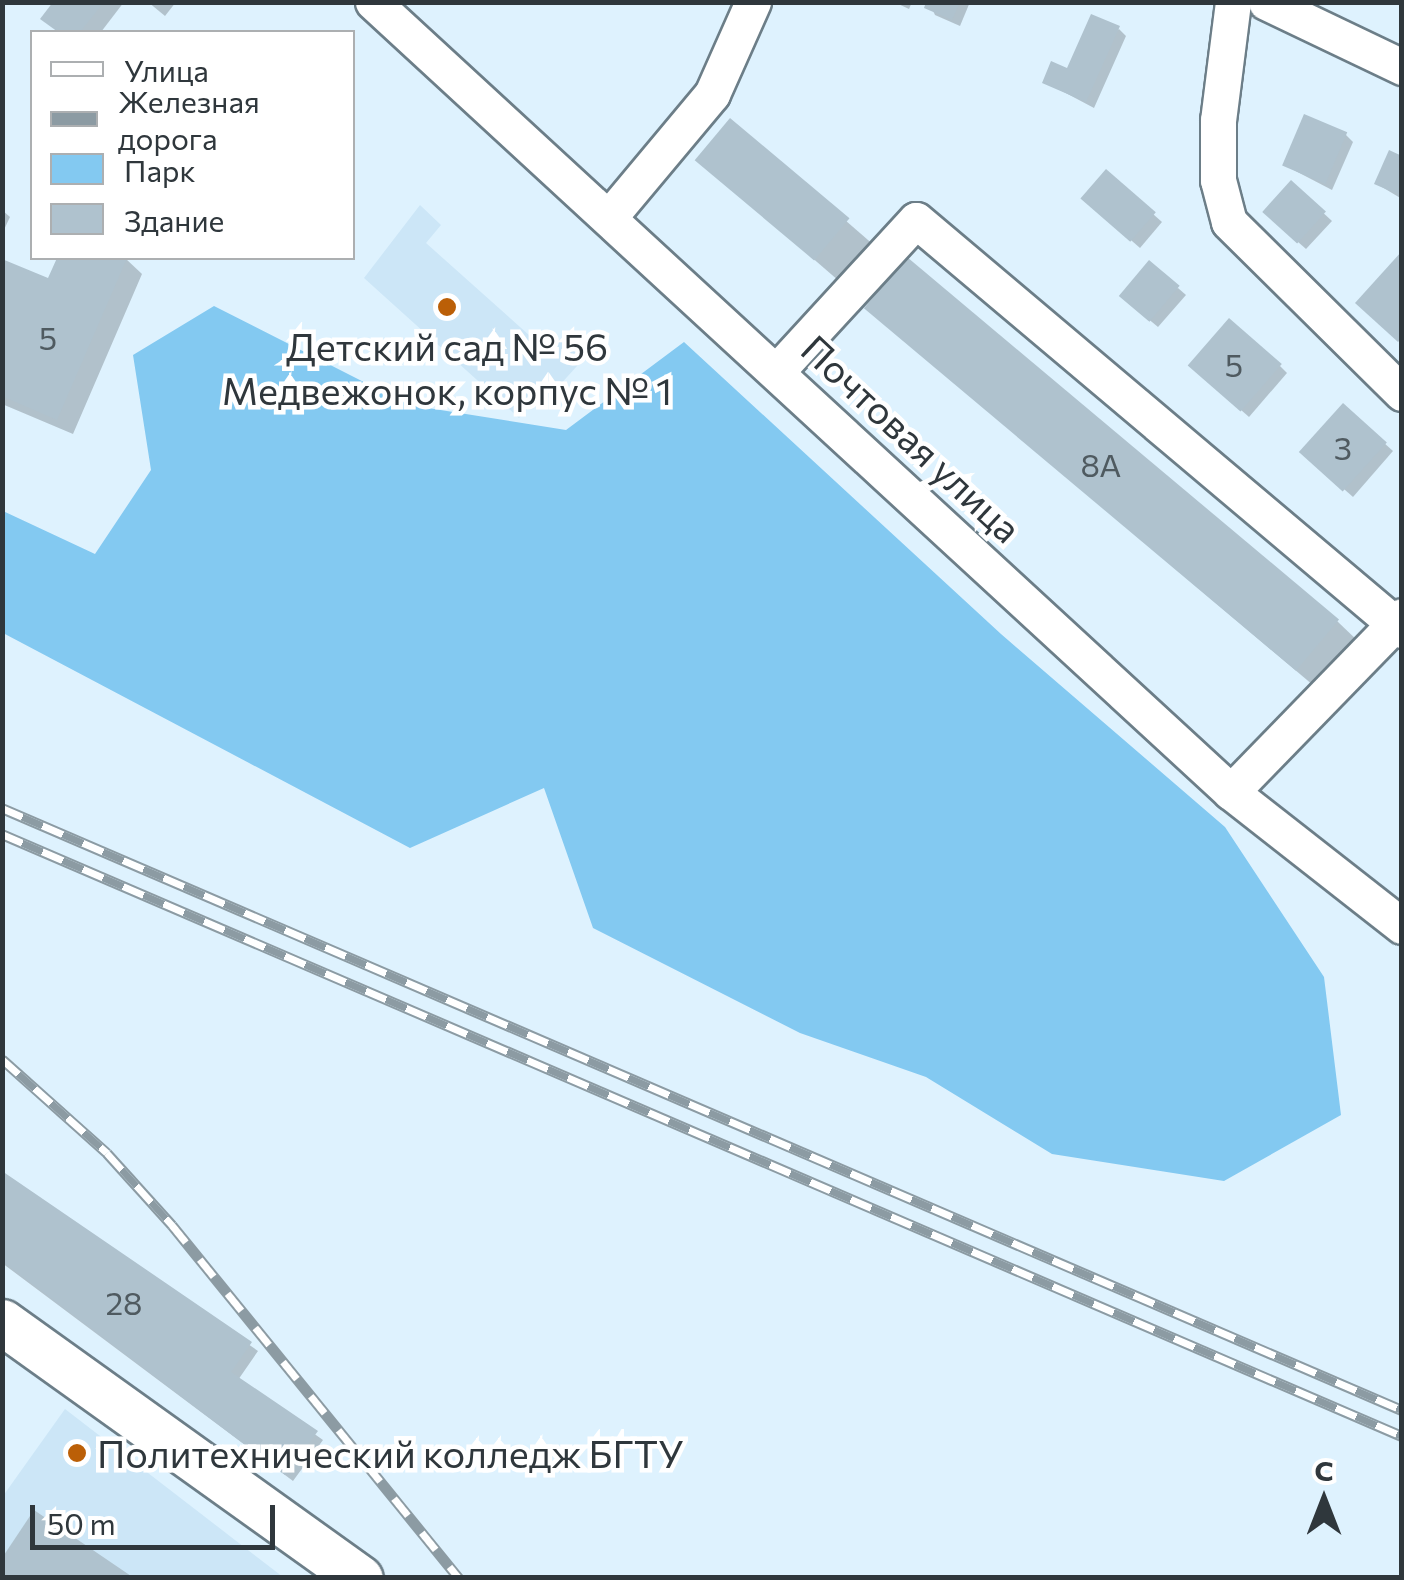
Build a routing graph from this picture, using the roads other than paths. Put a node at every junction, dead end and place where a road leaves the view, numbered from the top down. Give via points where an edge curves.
1 (373, 2) edge
2 (753, 2) edge
3 (1234, 2) edge
4 (1266, 2) edge
5 (1402, 68) edge
6 (610, 216) junction
7 (777, 371) junction
8 (1402, 393) edge
9 (1398, 624) edge
10 (1231, 792) junction
11 (1402, 926) edge
12 (2, 1322) edge
13 (360, 1578) edge

1 - 6 street, Почтовая улица
2 - 6 street via 712,94
3 - 8 street via 1218,120 1218,180 1229,222
4 - 5 street
6 - 7 street, Почтовая улица
7 - 9 street via 916,220
7 - 10 street, Почтовая улица
9 - 10 street
10 - 11 street, Почтовая улица
12 - 13 main road

